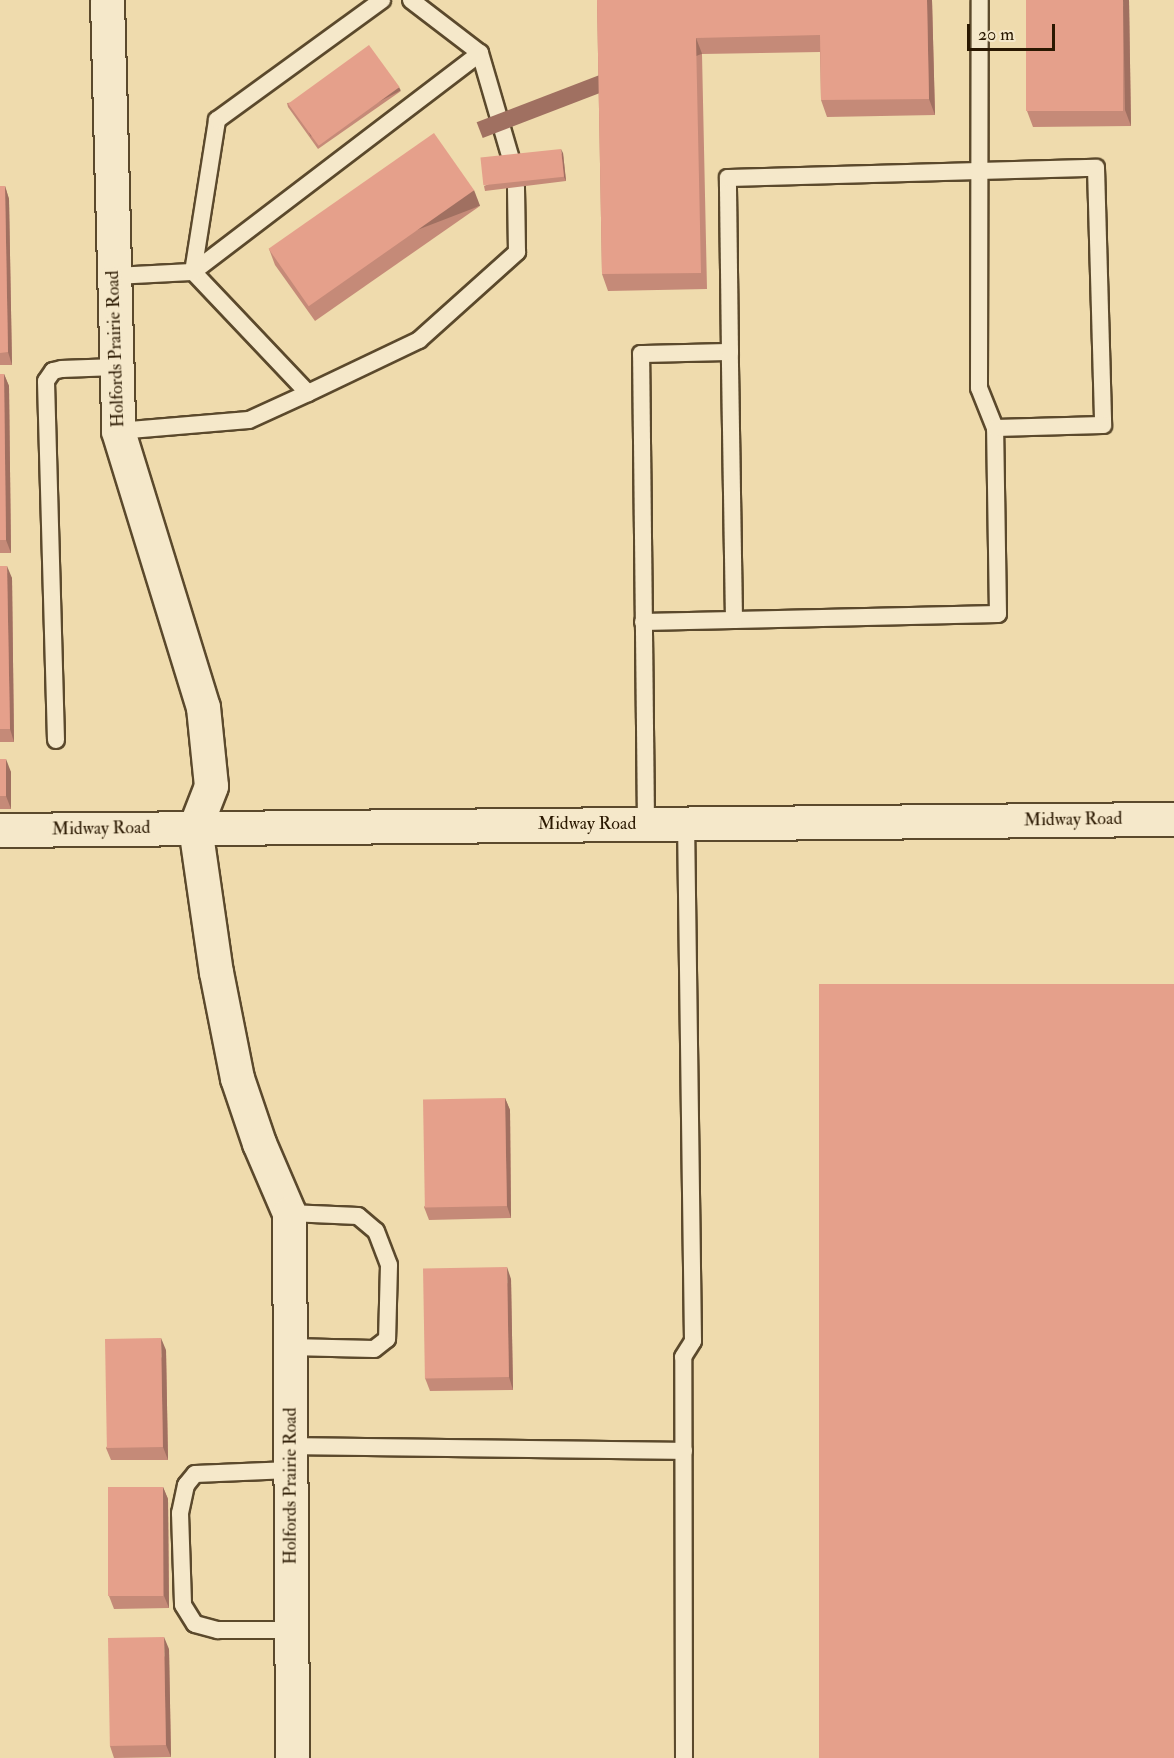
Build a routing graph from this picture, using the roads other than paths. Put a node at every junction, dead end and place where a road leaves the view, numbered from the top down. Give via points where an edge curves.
1 (107, 0) edge
2 (382, 0) edge
3 (411, 0) edge
4 (980, 0) edge
5 (480, 53) junction
6 (511, 159) edge
7 (981, 169) junction
8 (516, 187) edge
9 (193, 272) junction
10 (113, 276) junction
11 (730, 352) junction
12 (115, 367) junction
13 (308, 393) junction
14 (995, 428) junction
15 (118, 430) junction
16 (734, 620) junction
17 (643, 622) junction
18 (56, 740) dead end
19 (1174, 819) edge
20 (646, 823) junction
21 (686, 823) junction
22 (195, 827) junction
23 (0, 830) edge
24 (289, 1214) junction
25 (290, 1347) junction
26 (684, 1452) junction
27 (291, 1458) junction
28 (290, 1630) junction
29 (292, 1758) edge
30 (684, 1758) edge

1 - 10 street, Holfords Prairie Road
2 - 9 lane via 217,120
3 - 5 lane
4 - 7 lane
5 - 6 lane
5 - 9 lane
7 - 11 lane via 728,178
7 - 14 lane via 979,388
7 - 14 lane via 1096,168 1103,425
8 - 13 lane via 517,252 419,340
9 - 10 lane
9 - 13 lane
10 - 12 street, Holfords Prairie Road
11 - 16 lane
11 - 17 lane via 641,354
12 - 15 street, Holfords Prairie Road
12 - 18 lane via 62,369 53,371 46,381
13 - 15 lane via 249,420
14 - 16 lane via 998,614
15 - 22 street, Holfords Prairie Road via 204,707 211,786
16 - 17 lane
17 - 20 lane
19 - 21 street, Midway Road
20 - 21 street, Midway Road
20 - 22 street, Midway Road
21 - 26 lane via 693,1341 683,1357
22 - 23 street, Midway Road
22 - 24 street via 216,972 237,1078
24 - 25 street, Holfords Prairie Road
24 - 25 lane via 358,1216 376,1231 389,1265 387,1339 374,1349
25 - 27 street, Holfords Prairie Road
26 - 27 lane
26 - 30 lane
27 - 28 street, Holfords Prairie Road
27 - 28 lane via 195,1474 186,1485 180,1513 183,1605 195,1624 218,1630
28 - 29 street, Holfords Prairie Road

